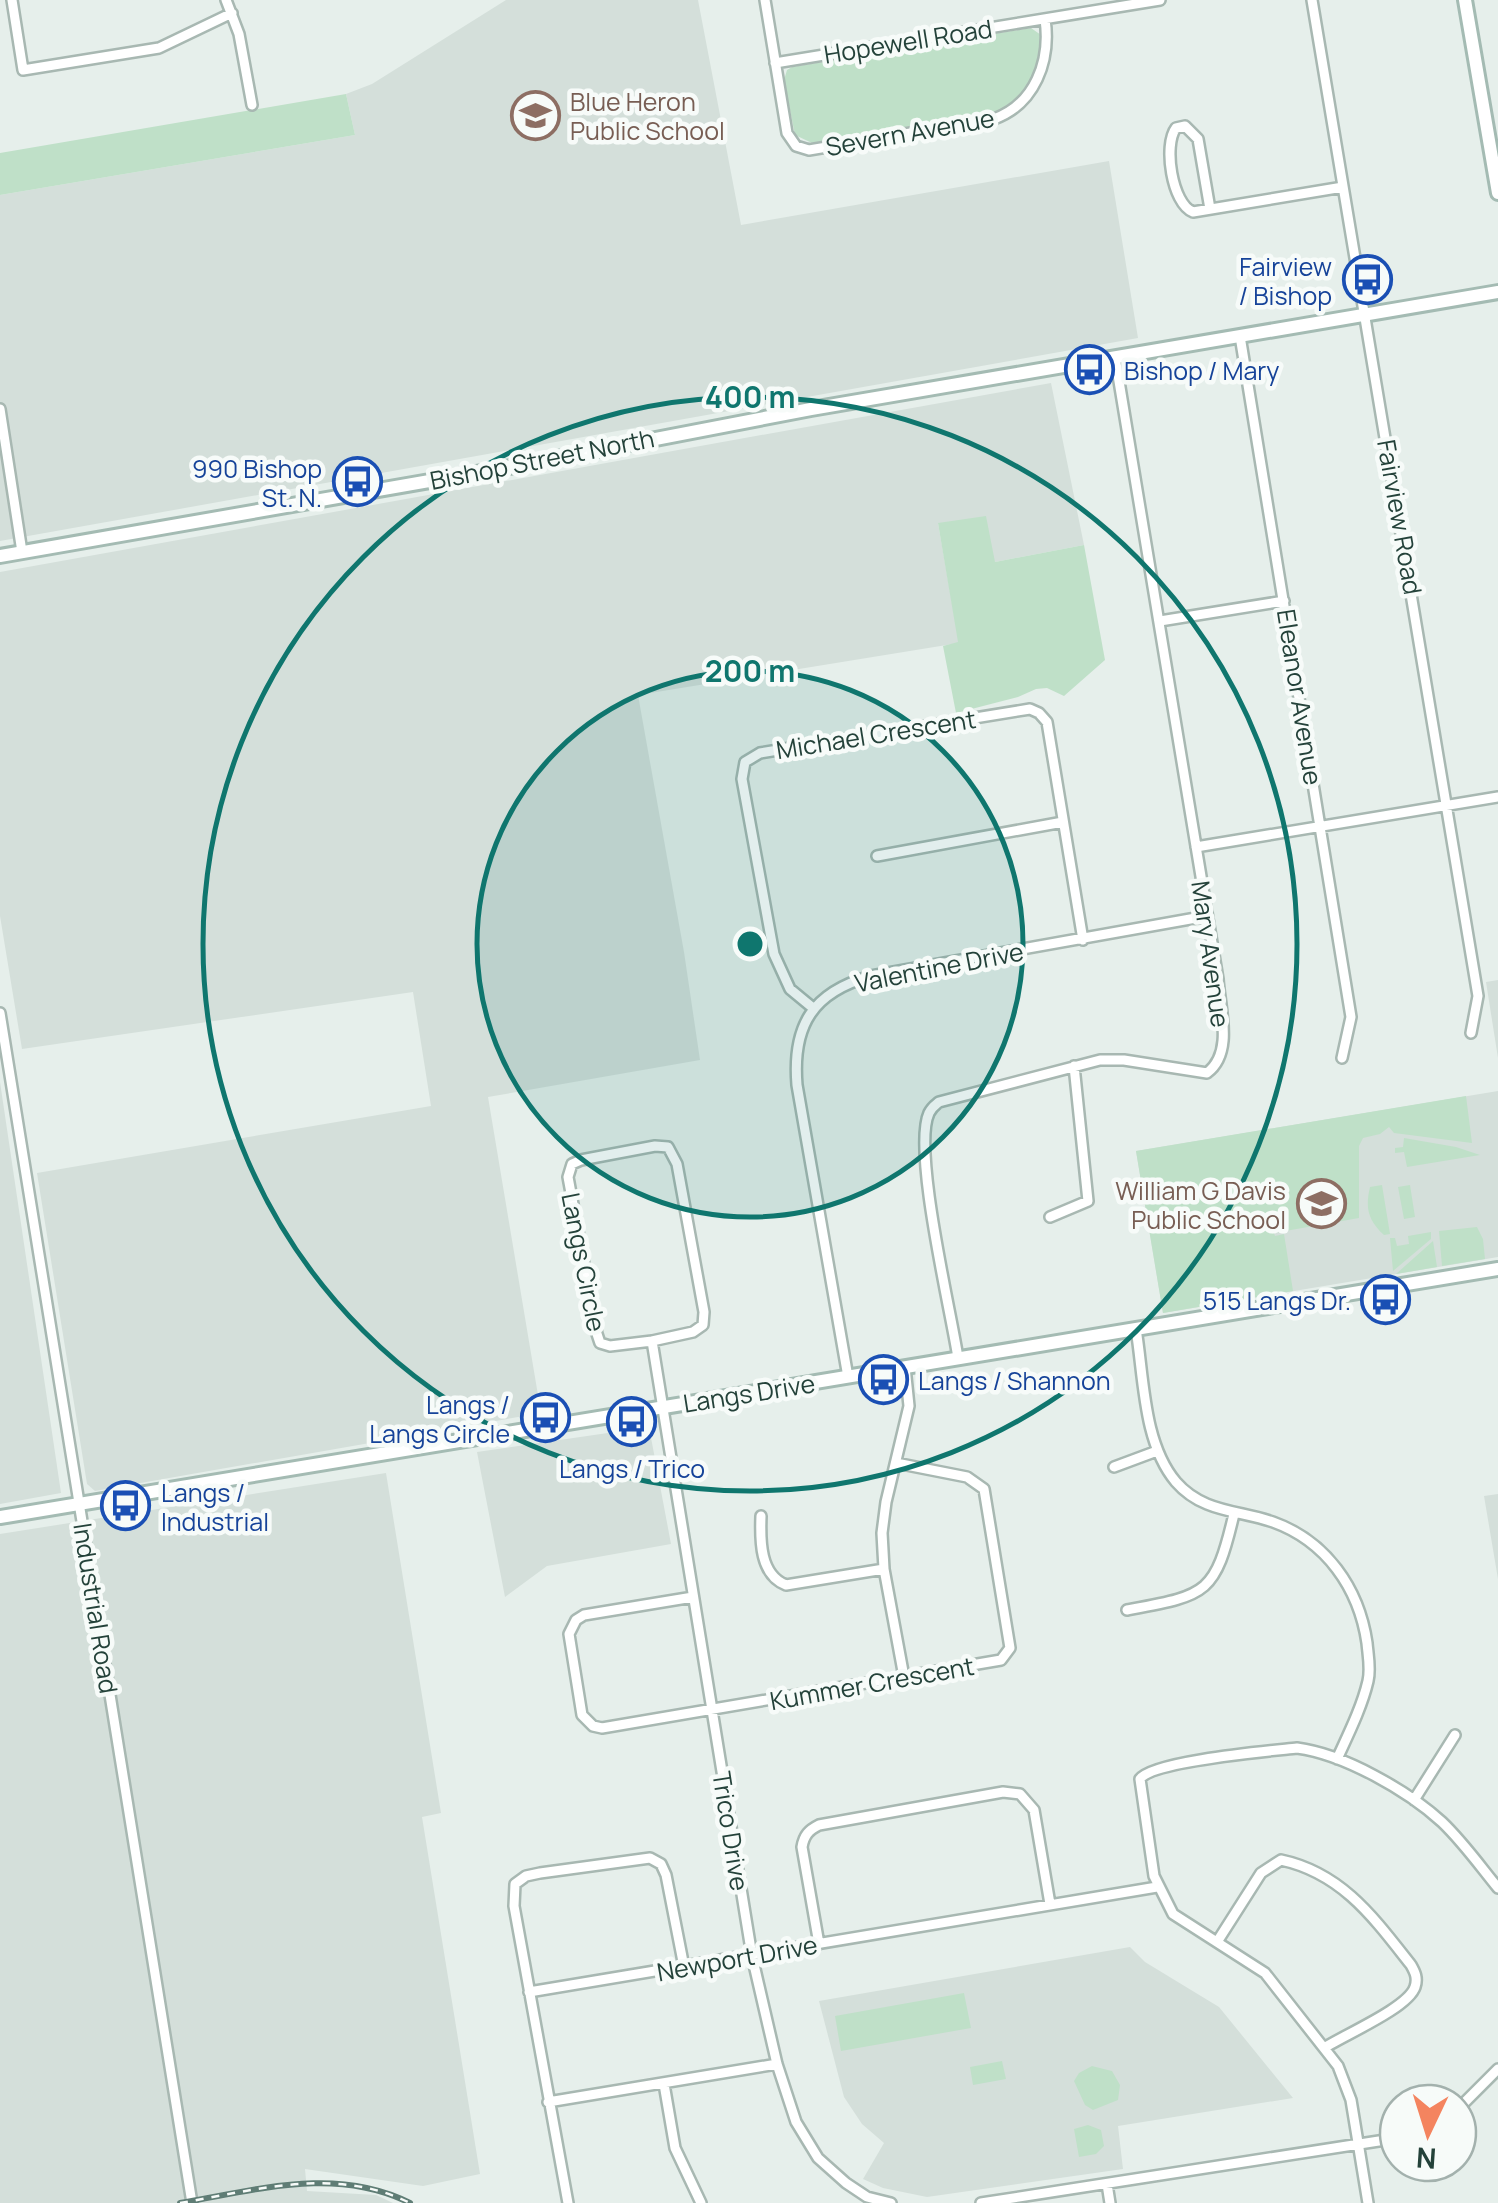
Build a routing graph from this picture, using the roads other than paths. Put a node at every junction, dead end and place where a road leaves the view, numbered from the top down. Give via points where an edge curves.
1 (12, 0) edge
2 (226, 0) edge
3 (765, 0) edge
4 (1160, 0) edge
5 (1312, 0) edge
6 (1465, 0) edge
7 (232, 13) junction
8 (1045, 19) junction
9 (775, 63) junction
10 (252, 105) dead end
11 (1343, 187) junction
12 (1498, 193) edge
13 (1210, 209) junction
14 (1498, 292) edge
15 (1366, 315) junction
16 (1240, 336) junction
17 (1115, 358) junction
18 (0, 410) edge
19 (22, 552) junction
20 (0, 556) edge
21 (1284, 602) junction
22 (1160, 621) junction
23 (1498, 797) edge
24 (1448, 805) junction
25 (1063, 822) junction
26 (1321, 825) junction
27 (1196, 846) junction
28 (876, 856) dead end
29 (1207, 916) junction
30 (1083, 940) junction
31 (813, 1008) junction
32 (0, 1013) edge
33 (1471, 1034) dead end
34 (1342, 1058) dead end
35 (1074, 1066) junction
36 (1050, 1218) dead end
37 (1498, 1269) edge
38 (1136, 1329) junction
39 (652, 1342) junction
40 (958, 1358) junction
41 (906, 1367) junction
42 (848, 1377) junction
43 (662, 1408) junction
44 (1157, 1451) junction
45 (896, 1463) junction
46 (1114, 1467) dead end
47 (79, 1504) junction
48 (1234, 1514) junction
49 (761, 1516) dead end
50 (0, 1517) edge
51 (884, 1569) junction
52 (693, 1597) junction
53 (1127, 1610) dead end
54 (904, 1678) junction
55 (711, 1710) junction
56 (1454, 1735) dead end
57 (1337, 1759) junction
58 (1414, 1800) junction
59 (1157, 1886) junction
60 (1498, 1888) edge
61 (1050, 1904) junction
62 (1217, 1942) junction
63 (819, 1944) junction
64 (752, 1956) junction
65 (684, 1967) junction
66 (529, 1992) junction
67 (1324, 2048) junction
68 (777, 2064) junction
69 (1498, 2069) edge
70 (664, 2084) junction
71 (1478, 2089) edge
72 (548, 2102) junction
73 (1378, 2141) edge
74 (1358, 2144) junction
75 (1107, 2184) junction
76 (866, 2200) edge
77 (996, 2202) edge
78 (192, 2203) edge
79 (568, 2203) edge
80 (701, 2203) edge
81 (891, 2203) edge
82 (981, 2203) edge
83 (1110, 2203) edge
84 (1368, 2203) edge

1 - 7 street via 23,70 159,48
2 - 7 street
3 - 9 street, Severn Avenue
4 - 8 street, Hopewell Road
5 - 11 street, Fairview Road
6 - 12 main road
7 - 10 street
8 - 9 street, Hopewell Road
8 - 9 street, Severn Avenue via 1047,50 1033,89 1008,114 818,149 790,141
11 - 13 street
11 - 15 street, Fairview Road
13 - 13 street via 1198,139 1186,126 1176,128 1168,143 1178,200 1193,212
14 - 15 main road, Bishop Street North
15 - 16 main road, Bishop Street North
15 - 24 street, Fairview Road
16 - 17 main road, Bishop Street North
16 - 21 street, Eleanor Avenue
17 - 19 main road, Bishop Street North
17 - 22 street, Mary Avenue
18 - 19 street
19 - 20 main road, Bishop Street North
21 - 22 street
21 - 26 street, Eleanor Avenue
22 - 27 street, Mary Avenue
23 - 24 street
24 - 26 street
24 - 33 street, Fairview Road via 1478,996
25 - 28 street
25 - 30 street, Michael Crescent
25 - 31 street, Michael Crescent via 1047,722 1030,709 752,756 742,779 774,954 790,989
26 - 27 street
26 - 34 street, Eleanor Avenue via 1351,1017
27 - 29 street, Mary Avenue
29 - 30 street, Valentine Drive
29 - 35 street, Mary Avenue via 1223,1053 1217,1066 1198,1074 1124,1060
30 - 31 street, Valentine Drive via 871,976 841,986
31 - 42 street via 797,1043 797,1084
32 - 47 street, Industrial Road
35 - 36 street via 1088,1201
35 - 40 street, Mary Avenue via 939,1102 927,1118 926,1168
37 - 38 main road, Langs Drive
38 - 40 main road, Langs Drive
38 - 44 street
39 - 39 street, Langs Circle via 693,1332 703,1325 704,1312 678,1164 668,1147 655,1146 581,1160 568,1177 600,1342
39 - 43 street
40 - 41 main road, Langs Drive
41 - 42 main road, Langs Drive
41 - 45 street via 909,1406
42 - 43 main road, Langs Drive
43 - 47 main road, Langs Drive
43 - 52 street, Trico Drive
44 - 46 street
44 - 48 street via 1191,1496
45 - 51 street via 884,1516
45 - 54 street, Kummer Crescent via 967,1477 984,1488 1010,1648 996,1662
47 - 50 main road, Langs Drive
47 - 78 street, Industrial Road
48 - 53 street via 1212,1580 1192,1595
48 - 57 street via 1280,1524 1318,1547 1358,1603 1368,1679
49 - 51 street via 774,1580 786,1585
51 - 54 street
52 - 55 street, Trico Drive
52 - 55 street, Kummer Crescent via 584,1615 569,1634 574,1666 582,1716 593,1726
54 - 55 street, Kummer Crescent
55 - 64 street, Trico Drive
56 - 58 street
57 - 58 street
57 - 59 street via 1298,1748 1144,1772 1140,1787
58 - 60 street via 1444,1824
59 - 61 street, Newport Drive
59 - 62 street via 1173,1914
61 - 63 street, Newport Drive
61 - 63 street via 1034,1810 1020,1794 1003,1792 811,1829 802,1847
62 - 67 street via 1264,1973
62 - 67 street via 1261,1873 1280,1860 1352,1894 1411,1964 1416,1983 1405,2000
63 - 64 street, Newport Drive
64 - 65 street, Newport Drive
64 - 68 street, Trico Drive
65 - 66 street, Newport Drive
65 - 66 street via 661,1864 637,1858 540,1872 515,1884 512,1893
66 - 72 street
67 - 74 street via 1346,2082
68 - 70 street
68 - 76 street, Trico Drive via 810,2148
69 - 71 street
70 - 72 street
70 - 80 street via 680,2163
72 - 79 street
73 - 74 street
74 - 75 street
74 - 84 street
75 - 77 street
75 - 83 street
76 - 81 street, Trico Drive
77 - 82 street

